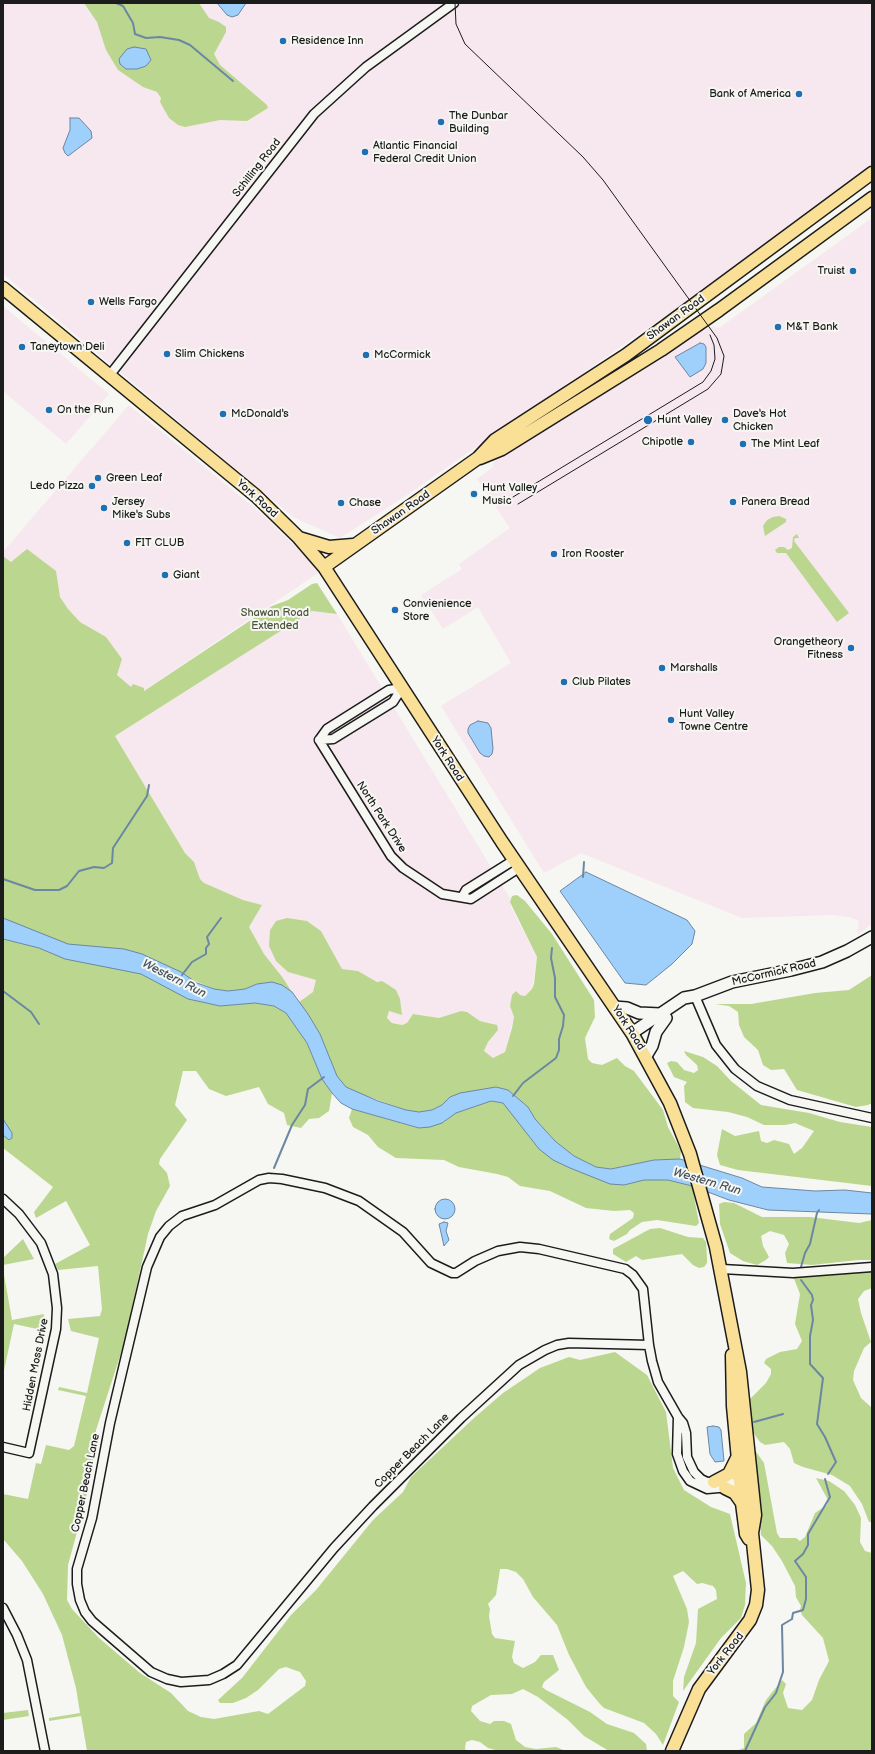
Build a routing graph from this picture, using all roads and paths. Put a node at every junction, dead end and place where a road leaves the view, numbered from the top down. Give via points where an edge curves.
1 (453, 3) edge
2 (872, 173) edge
3 (872, 198) edge
4 (3, 288) edge
5 (598, 374) junction
6 (109, 376) junction
7 (604, 386) junction
8 (478, 458) junction
9 (299, 538) junction
10 (355, 545) junction
11 (324, 567) junction
12 (402, 688) junction
13 (517, 864) junction
14 (872, 937) edge
15 (695, 996) junction
16 (614, 1007) junction
17 (663, 1016) junction
18 (634, 1036) junction
19 (646, 1056) junction
20 (872, 1118) edge
21 (3, 1199) edge
22 (872, 1267) edge
23 (722, 1269) junction
24 (733, 1338) junction
25 (649, 1345) junction
26 (744, 1405) junction
27 (3, 1447) edge
28 (738, 1455) junction
29 (685, 1465) junction
30 (714, 1482) junction
31 (740, 1484) junction
32 (725, 1488) junction
33 (742, 1503) junction
34 (752, 1533) junction
35 (754, 1552) junction
36 (3, 1608) edge
37 (45, 1751) edge
38 (672, 1751) edge

1 - 6 street, Schilling Road via 366,67 314,114
2 - 5 main road, Shawan Road
3 - 7 main road, Shawan Road via 704,321
4 - 6 main road, York Road
5 - 7 main road
5 - 8 main road, Shawan Road via 495,440
6 - 9 main road, York Road via 237,480
7 - 8 main road, Shawan Road via 502,449
8 - 10 main road, Shawan Road
9 - 10 main road via 329,547
9 - 11 main road, York Road
10 - 11 main road, Shawan Road
11 - 12 main road, York Road
12 - 13 main road, York Road
12 - 13 street, North Park Drive via 393,702 333,739 319,740 394,860 442,894 451,897 462,897 466,890
13 - 16 main road, York Road
14 - 15 main road, McCormick Road via 822,962 732,982
15 - 17 main road, McCormick Road
15 - 20 street via 716,1046 735,1069 757,1086 790,1100
16 - 17 main road
16 - 18 main road, York Road
17 - 18 main road, McCormick Road
17 - 19 main road
18 - 19 main road, York Road
19 - 23 main road, York Road via 675,1112 690,1154
21 - 27 street, Hidden Moss Drive via 20,1214 41,1243 53,1274 57,1308 56,1329 29,1453
22 - 23 street via 793,1273
23 - 24 main road, York Road
24 - 26 main road, York Road
24 - 28 main road, York Road via 732,1376
25 - 25 street, Copper Beach Lane via 569,1343 544,1350 520,1365 461,1418 373,1506 309,1577 247,1655 223,1674 209,1680 181,1682 156,1675 140,1664 85,1612 77,1584 77,1569 94,1510 127,1346 147,1267 160,1237 168,1226 182,1216 223,1202 259,1180 282,1179 325,1188 359,1201 403,1232 431,1263 452,1273 498,1251 520,1247 617,1266 633,1275 643,1289
25 - 29 street, Copper Beach Lane via 658,1382 683,1423 686,1433
26 - 31 main road via 740,1420 745,1471
26 - 34 main road, York Road via 755,1515
28 - 30 main road via 729,1474
28 - 31 main road, York Road
29 - 30 street, Copper Beach Lane via 701,1479
29 - 32 street, Copper Beach Lane via 690,1481 707,1489
30 - 31 street, Copper Beach Lane via 729,1481
31 - 32 street, Copper Beach Lane
31 - 33 main road, York Road
31 - 34 main road via 747,1496
32 - 33 main road via 735,1493
33 - 35 main road, York Road via 746,1534
34 - 35 main road, York Road
35 - 38 main road, York Road via 758,1590 752,1616 743,1632 699,1689
36 - 37 street via 27,1660

